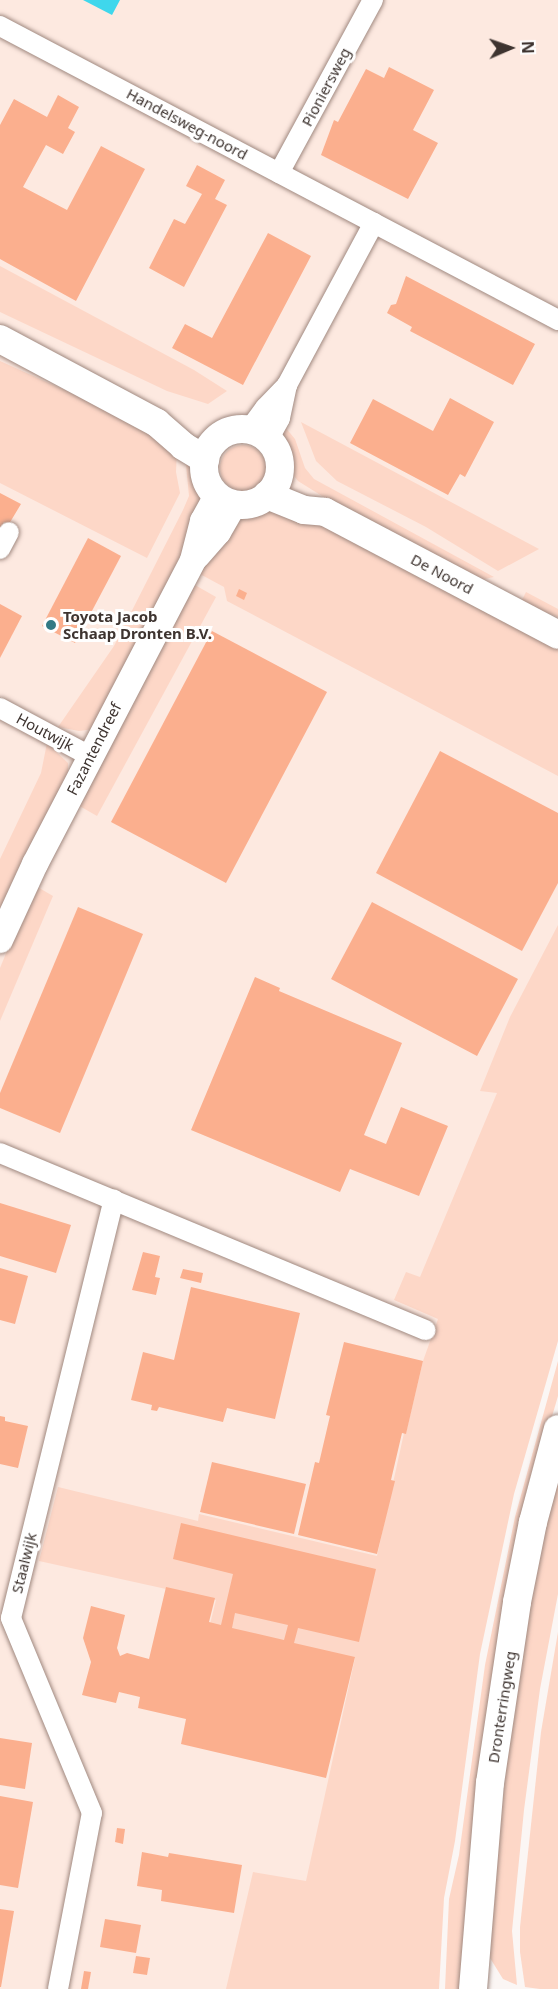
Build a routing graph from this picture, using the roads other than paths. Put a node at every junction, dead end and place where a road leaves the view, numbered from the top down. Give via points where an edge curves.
1 (372, 0) edge
2 (0, 26) edge
3 (279, 173) junction
4 (374, 223) junction
5 (558, 320) edge
6 (0, 339) edge
7 (259, 435) junction
8 (209, 450) junction
9 (273, 486) junction
10 (226, 500) junction
11 (558, 635) edge
12 (0, 708) edge
13 (90, 756) junction
14 (0, 940) edge
15 (0, 1153) edge
16 (114, 1200) junction
17 (426, 1330) dead end
18 (558, 1429) edge
19 (58, 1989) edge
20 (473, 1989) edge

1 - 3 street, Pioniersweg
2 - 3 street, Handelsweg-noord
3 - 4 street, Handelsweg-noord
4 - 5 street, Handelsweg-noord
4 - 7 street via 287,385 280,418
6 - 8 main road via 157,423 182,428
7 - 8 main road via 227,432
7 - 9 main road via 278,458
8 - 10 main road via 207,483
9 - 10 main road via 248,504
9 - 11 main road, De Noord via 312,495 326,512
10 - 13 street, Fazantendreef via 203,521 193,561
12 - 13 street, Houtwijk
13 - 14 street, Fazantendreef
15 - 16 street
16 - 17 street
16 - 19 street, Staalwijk via 11,1618 92,1813
18 - 20 main road, Dronterringweg via 517,1602 490,1783

